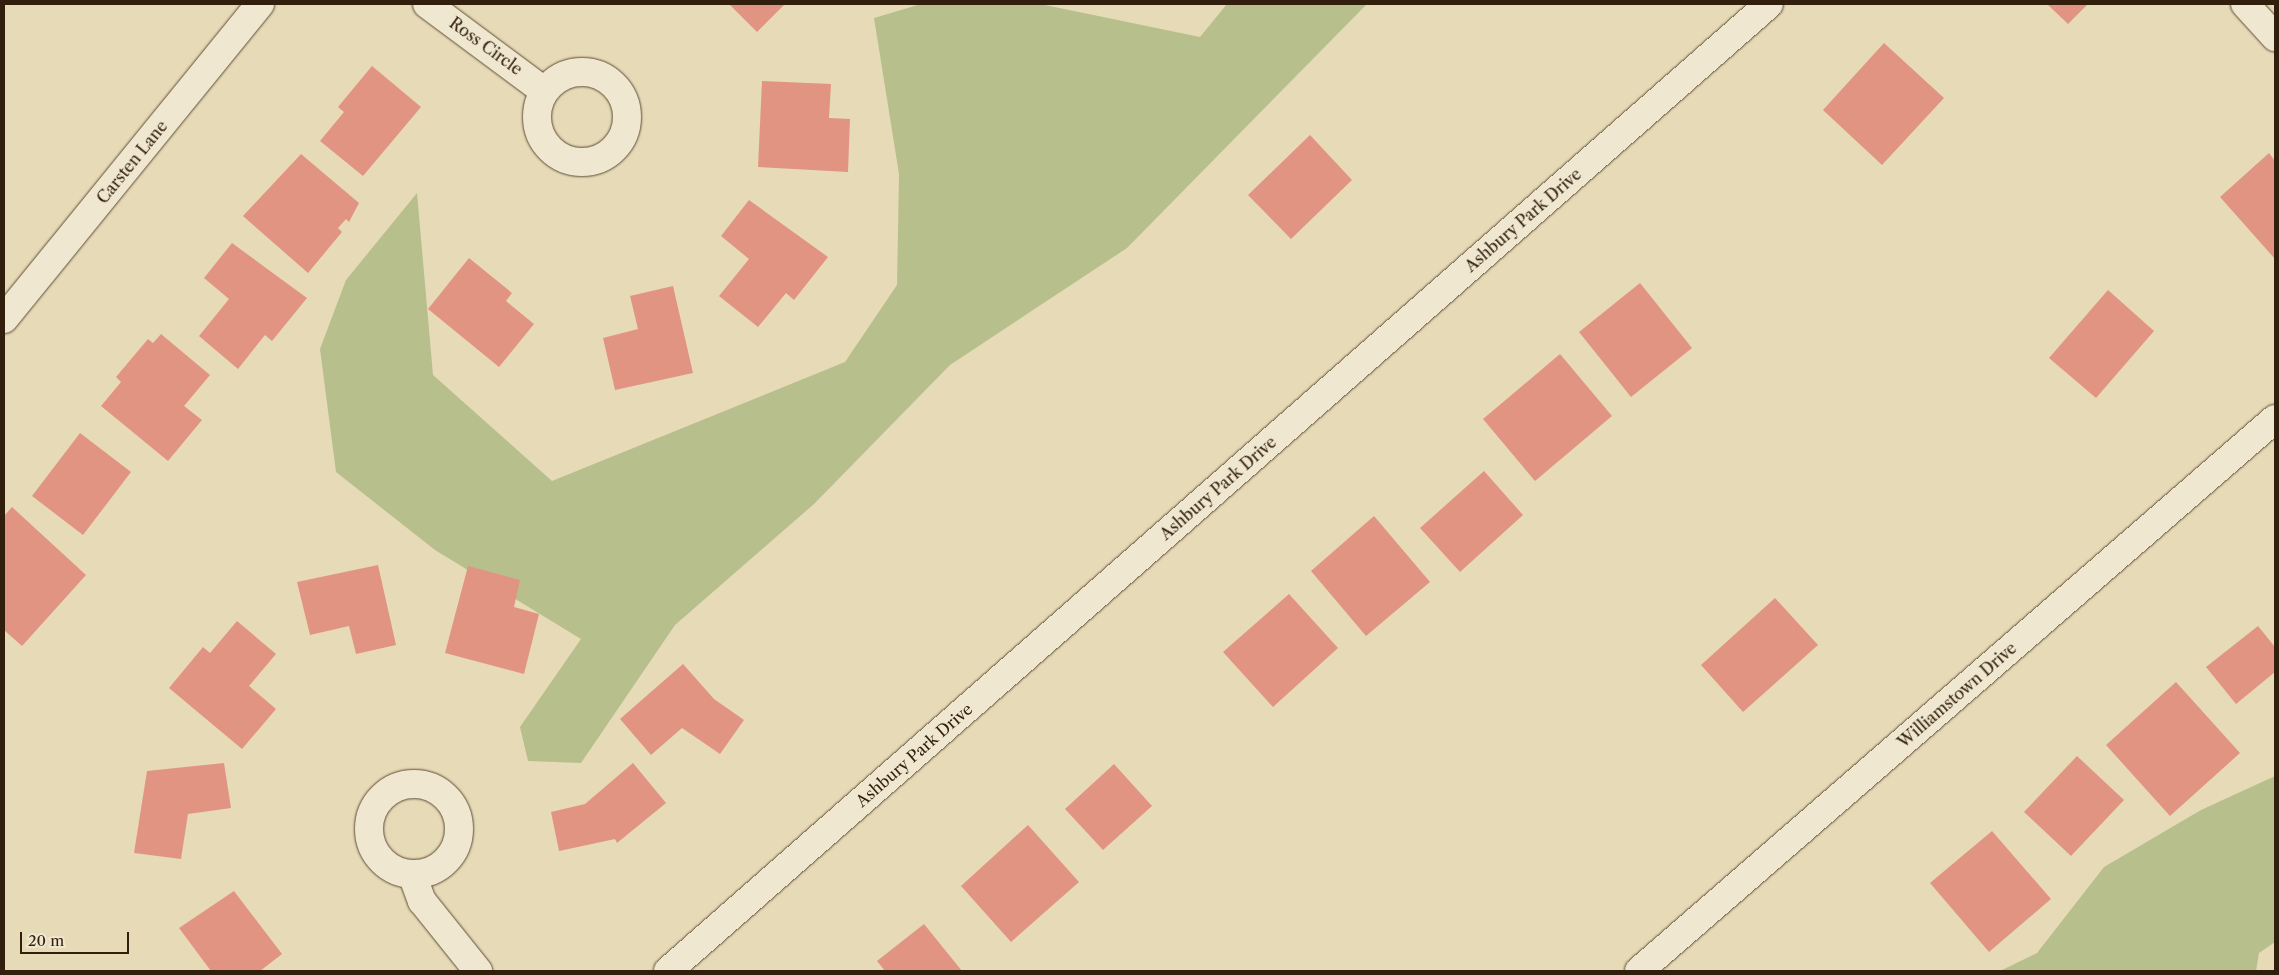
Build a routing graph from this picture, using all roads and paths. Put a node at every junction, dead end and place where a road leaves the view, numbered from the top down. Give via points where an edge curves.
1 (260, 4) edge
2 (427, 4) edge
3 (1769, 4) edge
4 (2245, 4) edge
5 (2275, 37) edge
6 (544, 91) dead end
7 (4, 319) edge
8 (2275, 419) edge
9 (412, 874) dead end
10 (478, 971) edge
11 (668, 971) edge
12 (1638, 971) edge

1 - 7 street, Carsten Lane
2 - 6 street, Ross Circle
3 - 11 street, Ashbury Park Drive
4 - 5 street
8 - 12 street, Williamstown Drive
9 - 10 street via 422,901

